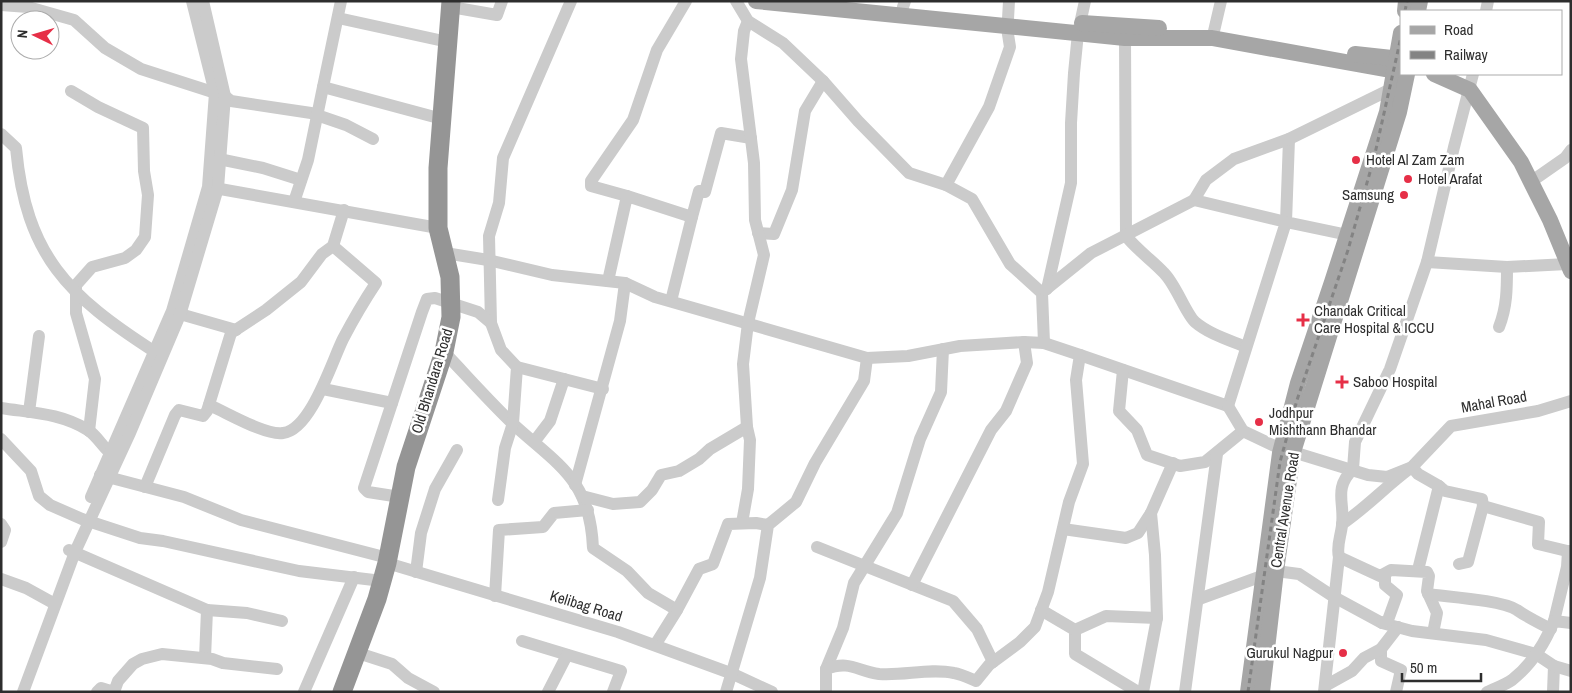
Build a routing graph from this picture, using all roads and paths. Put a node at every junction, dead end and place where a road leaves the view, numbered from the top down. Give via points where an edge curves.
1 (192, 1) edge
2 (203, 1) edge
3 (341, 1) edge
4 (502, 1) edge
5 (571, 1) edge
6 (686, 1) edge
7 (736, 1) edge
8 (756, 1) edge
9 (856, 1) edge
10 (1009, 1) edge
11 (1085, 1) edge
12 (1221, 1) edge
13 (451, 4) edge
14 (904, 4) edge
15 (1, 5) edge
16 (338, 18) junction
17 (748, 21) junction
18 (1008, 24) junction
19 (1079, 28) junction
20 (1214, 31) junction
21 (1125, 38) junction
22 (448, 42) junction
23 (1334, 55) junction
24 (1400, 68) edge
25 (1400, 70) edge
26 (1401, 75) edge
27 (1436, 75) edge
28 (1473, 75) edge
29 (823, 81) junction
30 (323, 87) junction
31 (1390, 89) junction
32 (1470, 90) junction
33 (71, 91) dead end
34 (220, 95) junction
35 (318, 116) junction
36 (442, 119) junction
37 (1, 134) edge
38 (751, 138) junction
39 (373, 139) dead end
40 (1289, 139) junction
41 (1571, 150) edge
42 (216, 158) junction
43 (301, 180) junction
44 (1532, 181) junction
45 (946, 185) junction
46 (213, 188) junction
47 (627, 196) junction
48 (1194, 200) junction
49 (294, 202) junction
50 (344, 210) junction
51 (692, 217) junction
52 (1286, 222) junction
53 (438, 228) junction
54 (758, 233) junction
55 (1348, 235) junction
56 (1126, 236) junction
57 (333, 246) junction
58 (445, 253) junction
59 (488, 260) junction
60 (1427, 262) junction
61 (1507, 267) junction
62 (1569, 267) edge
63 (608, 280) junction
64 (624, 283) junction
65 (1044, 291) junction
66 (77, 294) junction
67 (671, 302) junction
68 (451, 304) junction
69 (176, 313) junction
70 (491, 323) junction
71 (748, 324) junction
72 (1499, 327) dead end
73 (236, 330) junction
74 (39, 336) dead end
75 (1024, 342) junction
76 (1044, 343) junction
77 (1246, 347) junction
78 (943, 349) junction
79 (155, 352) junction
80 (444, 352) junction
81 (1080, 355) junction
82 (867, 358) junction
83 (517, 367) junction
84 (1123, 370) junction
85 (564, 379) junction
86 (323, 389) junction
87 (603, 389) junction
88 (1571, 401) edge
89 (392, 403) junction
90 (209, 405) junction
91 (1228, 406) junction
92 (1, 408) edge
93 (29, 412) junction
94 (513, 423) junction
95 (747, 427) junction
96 (89, 431) junction
97 (1243, 431) junction
98 (1, 439) edge
99 (534, 442) junction
100 (457, 450) dead end
101 (1287, 451) junction
102 (1217, 454) junction
103 (114, 456) junction
104 (1173, 464) junction
105 (1412, 467) junction
106 (1353, 469) junction
107 (104, 476) junction
108 (1439, 486) junction
109 (145, 487) junction
110 (579, 491) junction
111 (400, 497) junction
112 (498, 500) dead end
113 (1483, 506) junction
114 (588, 510) junction
115 (1151, 513) junction
116 (85, 520) junction
117 (1, 524) edge
118 (742, 524) junction
119 (1342, 524) junction
120 (768, 526) junction
121 (1063, 529) junction
122 (1, 542) edge
123 (817, 547) dead end
124 (72, 551) junction
125 (1569, 552) edge
126 (1339, 557) junction
127 (1459, 564) dead end
128 (865, 566) junction
129 (386, 567) junction
130 (1418, 570) junction
131 (416, 572) junction
132 (1269, 573) junction
133 (1385, 574) junction
134 (354, 577) junction
135 (1, 579) edge
136 (912, 585) junction
137 (1428, 594) junction
138 (495, 596) junction
139 (1334, 597) junction
140 (1199, 599) junction
141 (52, 603) junction
142 (207, 610) junction
143 (677, 610) junction
144 (1041, 610) junction
145 (1157, 618) junction
146 (282, 621) dead end
147 (1382, 623) junction
148 (1571, 623) edge
149 (1552, 625) junction
150 (1398, 627) junction
151 (1075, 630) junction
152 (1433, 633) junction
153 (40, 634) junction
154 (522, 641) dead end
155 (653, 644) junction
156 (1381, 649) junction
157 (358, 653) junction
158 (1536, 654) junction
159 (567, 655) junction
160 (206, 658) junction
161 (993, 662) junction
162 (1554, 666) junction
163 (277, 669) dead end
164 (826, 669) junction
165 (1571, 671) edge
166 (733, 674) junction
167 (974, 686) edge
168 (1324, 689) edge
169 (14, 692) edge
170 (22, 692) edge
171 (97, 692) edge
172 (304, 692) edge
173 (342, 692) edge
174 (434, 692) edge
175 (548, 692) edge
176 (614, 692) edge
177 (726, 692) edge
178 (772, 692) edge
179 (826, 692) edge
180 (1138, 692) edge
181 (1143, 692) edge
182 (1185, 692) edge
183 (1248, 692) edge
184 (1262, 692) edge
185 (1396, 692) edge
186 (1487, 692) edge
187 (1553, 692) edge

1 - 34 street
2 - 34 street
3 - 16 street
4 - 13 street via 497,15
5 - 59 street via 503,158 500,203 489,236
6 - 47 street via 657,50 633,120 591,181 591,186
7 - 17 street
8 - 18 main road
9 - 14 main road
10 - 18 street
11 - 19 street
12 - 20 street
13 - 22 highway, Old Bhandara Road
14 - 18 main road
15 - 34 street via 28,7 74,20 105,48 140,69
16 - 22 street
16 - 30 street
17 - 29 street via 783,43
17 - 38 street via 741,59
18 - 19 main road
18 - 45 street via 1010,47 989,107
19 - 20 main road
19 - 21 main road
19 - 65 street via 1071,123 1071,183
20 - 23 main road
21 - 23 main road via 1212,38
21 - 56 street
22 - 36 highway, Old Bhandara Road
23 - 24 main road
25 - 31 main road
26 - 101 main road, Central Avenue Road via 1399,112
27 - 32 main road
28 - 32 street
29 - 45 street via 909,173
29 - 54 street via 805,111 792,190 774,234
30 - 35 street
30 - 36 street
31 - 40 street
31 - 55 main road via 1387,112
32 - 44 main road
32 - 60 street
33 - 66 street via 143,128 148,195 145,237 136,250 126,258 92,267 76,285
34 - 35 street via 231,101
34 - 42 street
35 - 39 street
35 - 43 street
36 - 53 highway, Old Bhandara Road
37 - 66 street via 16,148 18,177 26,210 46,257
38 - 51 street via 721,133 705,192 699,191
38 - 54 street via 754,220
40 - 48 street via 1234,160 1206,180
40 - 52 street
41 - 44 street via 1565,158
42 - 43 street
42 - 46 street
43 - 49 street
44 - 62 main road
45 - 65 street via 972,200 1010,264
46 - 49 street
46 - 69 street
47 - 51 street
47 - 63 street
48 - 52 street
48 - 56 street
49 - 50 street
50 - 53 street
50 - 57 street
51 - 67 street
52 - 55 street
52 - 77 street
53 - 58 highway, Old Bhandara Road
54 - 71 street via 764,255
55 - 101 main road via 1298,383
56 - 65 street via 1091,253
56 - 77 street via 1180,293 1194,321 1220,337
57 - 73 street via 322,254 301,282
57 - 86 street via 376,283 343,340
58 - 59 street
58 - 68 highway, Old Bhandara Road
59 - 63 street via 552,275
59 - 70 street
60 - 61 street
60 - 106 street via 1390,369 1355,442
61 - 62 street
61 - 72 street via 1508,292
63 - 64 street
64 - 67 street
64 - 87 street via 620,321
65 - 76 street
66 - 79 street via 109,322
66 - 96 street via 76,313 95,379
67 - 71 street
68 - 70 street via 478,312
68 - 80 highway, Old Bhandara Road via 452,317
68 - 89 street via 435,298 427,299
69 - 73 street
69 - 79 street
69 - 103 street
70 - 83 street via 501,350
71 - 82 street
71 - 95 street via 743,364
73 - 90 street via 231,333
74 - 93 street
75 - 76 street
75 - 78 street
75 - 136 street via 1027,363 1006,410 991,430
76 - 81 street
77 - 91 street
78 - 82 street via 908,356
78 - 128 street via 941,392 920,439 897,513
79 - 103 street
80 - 94 street
80 - 111 highway, Old Bhandara Road via 416,428
81 - 84 street
81 - 121 street via 1076,380 1083,464
82 - 120 street via 864,382 815,463 796,502
83 - 85 street
83 - 94 street
84 - 91 street
84 - 104 street via 1119,411 1137,430 1147,455
85 - 87 street
85 - 99 street via 550,421
86 - 89 street
86 - 90 street via 312,407 284,434 272,433
87 - 110 street
88 - 105 street, Mahal Road via 1538,411 1451,426
89 - 111 street via 364,488 368,492
90 - 109 street via 203,416 184,410 175,414
91 - 97 street
92 - 93 street
93 - 96 street via 54,414
94 - 99 street
94 - 112 street via 505,448
95 - 110 street via 679,471 660,475 640,502 613,504
95 - 118 street via 750,440 748,489
96 - 103 street
97 - 101 street, Mahal Road
97 - 102 street
98 - 116 street via 31,471 39,496 50,505
99 - 110 street via 564,467
100 - 131 street via 434,489 421,533
101 - 106 street, Mahal Road
101 - 132 main road, Central Avenue Road
102 - 104 street via 1205,462
102 - 140 street
103 - 107 street
104 - 115 street
105 - 106 street, Mahal Road via 1387,477
105 - 108 street
105 - 119 street via 1382,489 1362,511
106 - 119 street via 1344,478 1340,496
107 - 109 street
107 - 116 street
108 - 113 street via 1482,499
108 - 130 street
109 - 129 street via 184,497 241,520
110 - 114 street
111 - 129 highway, Old Bhandara Road
113 - 125 street via 1539,522 1538,544
113 - 127 street via 1468,562
114 - 138 street via 554,513 543,527 500,530
114 - 143 street via 593,548 626,571 648,593
115 - 121 street via 1138,533 1126,538
115 - 145 street
116 - 124 street
116 - 134 street via 140,538 300,571
117 - 122 street via 5,530
118 - 120 street
118 - 143 street via 728,524 713,564 699,569
119 - 126 street
120 - 166 street via 760,578
121 - 144 street
123 - 128 street
124 - 141 street
124 - 142 street
125 - 149 street
126 - 133 street via 1376,575
126 - 139 street
128 - 136 street
128 - 164 street via 854,583 843,628
129 - 131 street, Kelibag Road
129 - 134 street
129 - 157 highway, Old Bhandara Road
130 - 133 street via 1391,570
130 - 137 street via 1428,573
131 - 138 street, Kelibag Road
132 - 139 street via 1299,574
132 - 140 street
132 - 183 main road
132 - 184 main road, Central Avenue Road
133 - 147 street via 1385,585 1397,594 1388,620
134 - 172 street
135 - 141 street via 26,588
136 - 161 street via 953,601 977,629
137 - 149 street via 1502,605
137 - 152 street via 1437,612
138 - 155 street, Kelibag Road
139 - 147 street
139 - 168 street
140 - 182 street
141 - 153 street
142 - 146 street via 247,613
142 - 160 street
143 - 155 street
144 - 151 street
144 - 161 street via 1035,627
145 - 151 street via 1106,616
145 - 181 street
147 - 150 street
148 - 149 street
149 - 158 street
150 - 152 street
150 - 156 street
151 - 180 street via 1076,654
152 - 158 street via 1486,640
153 - 169 street
153 - 170 street
154 - 159 street
155 - 166 street, Kelibag Road
156 - 168 street
156 - 185 street via 1381,661 1401,670
157 - 173 highway, Old Bhandara Road
157 - 174 street via 392,664 408,678
158 - 162 street
158 - 186 street via 1511,681
159 - 175 street
159 - 176 street via 620,671
160 - 163 street
160 - 171 street via 162,654 142,659 118,681 114,692 101,688
161 - 167 street
162 - 165 street
162 - 187 street
164 - 167 street via 838,664 878,674 954,673
164 - 179 street
166 - 177 street
166 - 178 street, Kelibag Road

